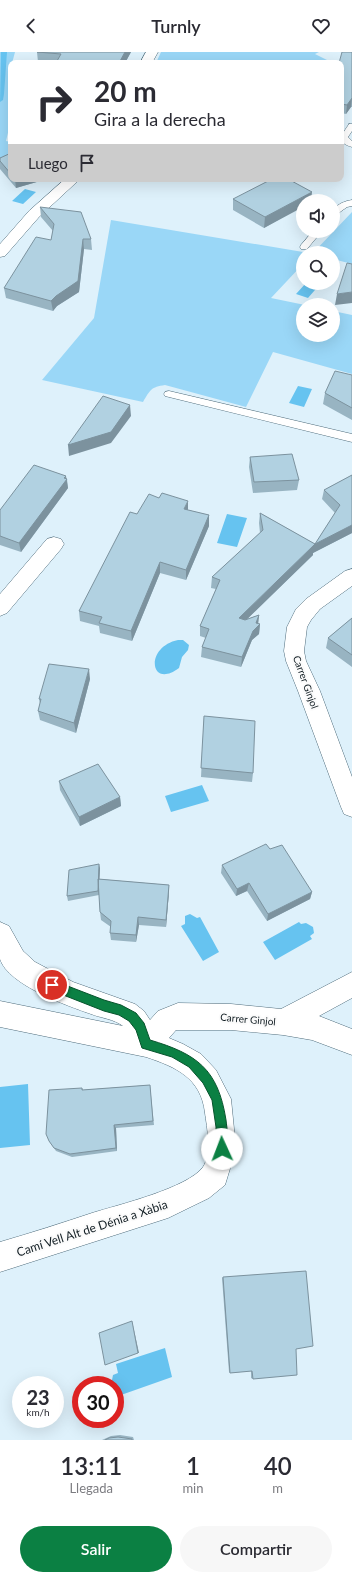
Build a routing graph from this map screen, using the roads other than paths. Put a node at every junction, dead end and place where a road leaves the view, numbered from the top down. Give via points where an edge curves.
1 (352, 126) edge
2 (352, 145) edge
3 (70, 182) edge
4 (352, 203) edge
5 (340, 206) edge
6 (312, 238) edge
7 (305, 246) edge
8 (0, 253) edge
9 (169, 394) dead end
10 (352, 438) edge
11 (54, 544) dead end
12 (352, 576) edge
13 (0, 608) edge
14 (352, 808) edge
15 (0, 934) edge
16 (352, 984) edge
17 (0, 1014) edge
18 (283, 1022) junction
19 (352, 1042) edge
20 (146, 1044) junction
21 (0, 1257) edge

1 - 2 lane via 344,137
3 - 8 street via 34,214 9,232
4 - 5 lane via 347,202
6 - 7 lane
9 - 10 lane
11 - 13 street
12 - 14 street, Carrer Ginjol via 313,604 303,615 297,627 294,651
15 - 20 street via 13,957 25,971 42,981 104,1006 121,1010 133,1017
16 - 18 street, Carrer Ginjol
17 - 20 street, Camí Vell Alt de Dénia a Xàbia
18 - 19 street via 312,1027
18 - 20 street, Carrer Ginjol via 231,1017 178,1016 167,1020
20 - 21 street, Camí Vell Alt de Dénia a Xàbia via 174,1052 192,1063 207,1079 217,1099 221,1127 222,1149 216,1175 199,1188 168,1204

